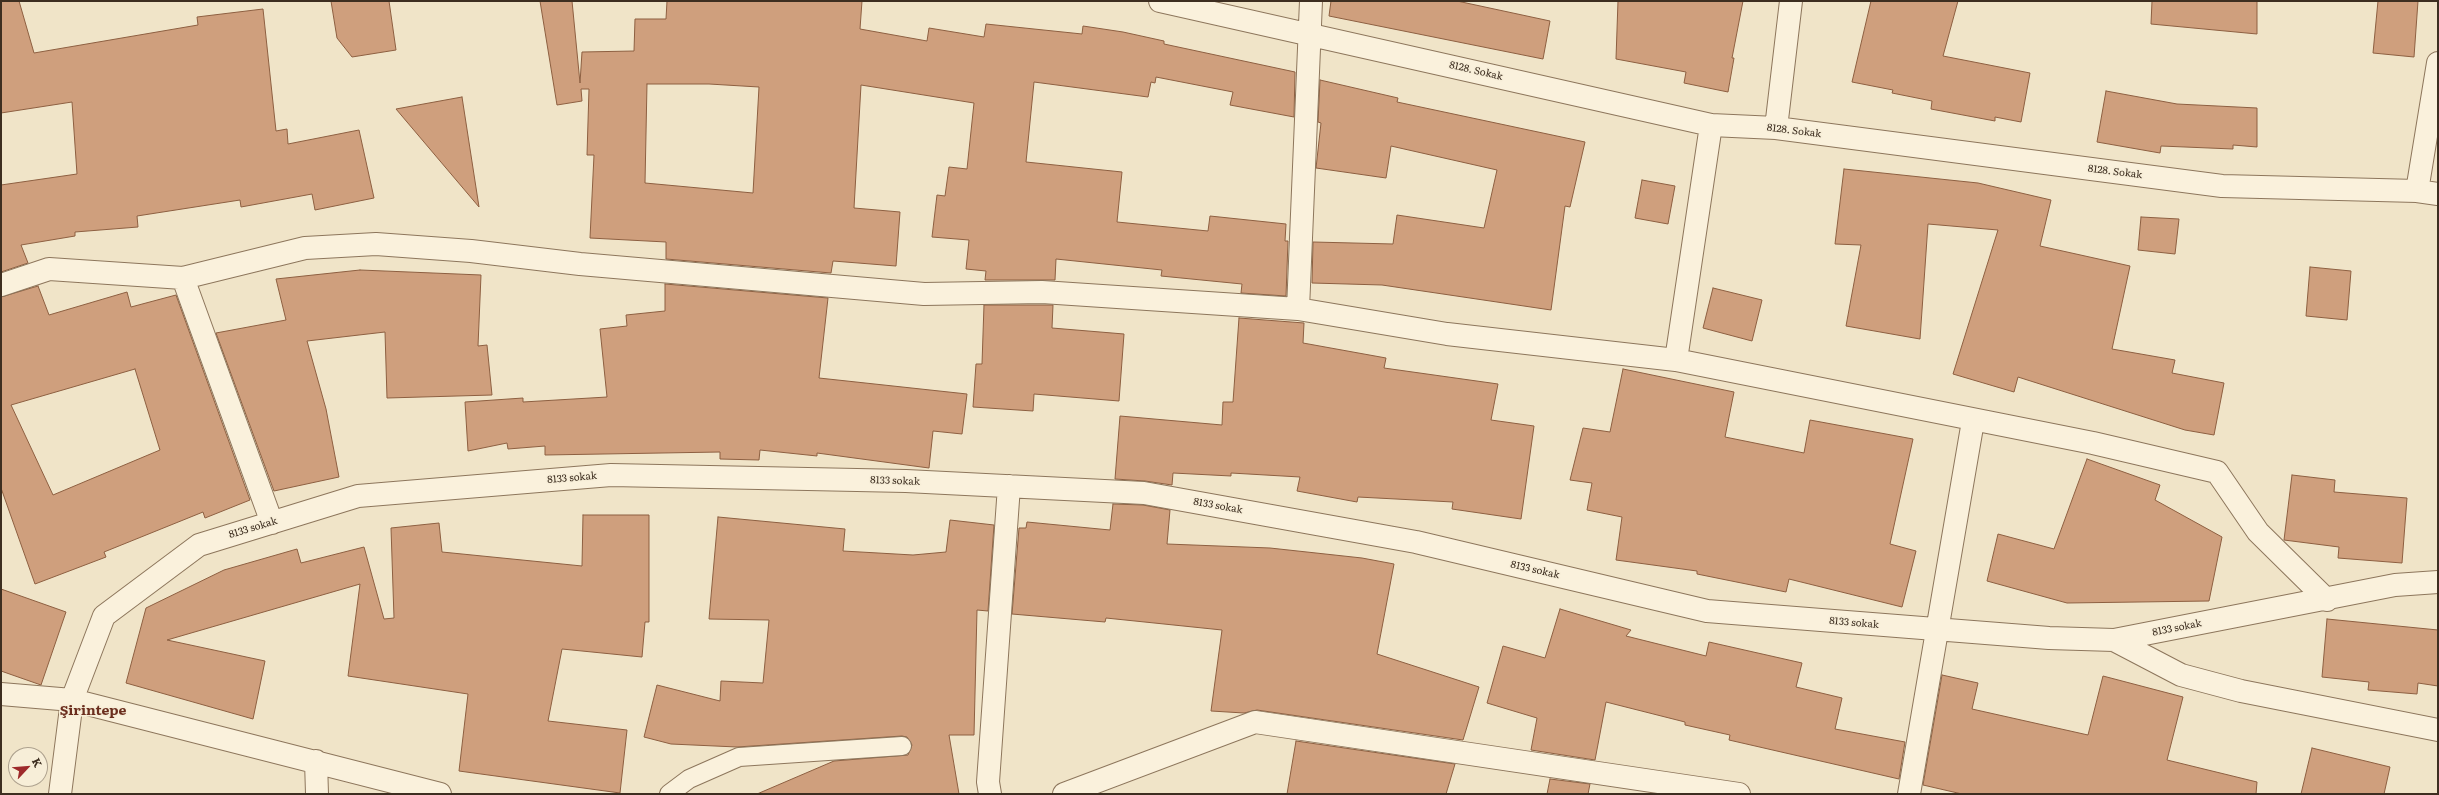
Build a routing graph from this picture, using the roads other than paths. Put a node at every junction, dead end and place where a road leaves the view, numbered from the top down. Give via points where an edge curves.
1 (1160, 1) edge
2 (1311, 1) edge
3 (1791, 1) edge
4 (1310, 34) junction
5 (2438, 63) edge
6 (1711, 125) junction
7 (1776, 128) junction
8 (2416, 191) junction
9 (2438, 194) edge
10 (183, 278) junction
11 (1, 285) edge
12 (1298, 309) junction
13 (1676, 360) junction
14 (1973, 421) junction
15 (1010, 486) junction
16 (272, 523) junction
17 (2438, 582) edge
18 (2327, 600) junction
19 (1939, 630) junction
20 (2114, 640) junction
21 (1, 694) edge
22 (72, 700) junction
23 (2438, 730) edge
24 (902, 746) dead end
25 (316, 761) junction
26 (1726, 793) edge
27 (60, 794) edge
28 (317, 794) edge
29 (440, 794) edge
30 (668, 794) edge
31 (990, 794) edge
32 (1064, 794) edge
33 (1909, 794) edge

1 - 4 street, 8128. Sokak
2 - 4 street
3 - 7 street
4 - 6 street, 8128. Sokak
4 - 12 street
5 - 8 street
6 - 7 street, 8128. Sokak
6 - 13 street
7 - 8 street, 8128. Sokak via 2222,186
8 - 9 street, 8128. Sokak
10 - 11 street via 49,269
10 - 12 street via 305,248 376,244 924,294 1042,292
10 - 16 street
12 - 13 street via 1447,334
13 - 14 street via 1814,386
14 - 18 street via 2093,443 2217,472 2258,532
14 - 19 street
15 - 16 street, 8133 sokak via 906,481 611,475 358,496
15 - 19 street, 8133 sokak via 1144,493 1416,542 1707,611
15 - 31 street via 988,782
16 - 22 street, 8133 sokak via 199,545 104,616
17 - 18 street, 8133 sokak via 2395,585
18 - 20 street, 8133 sokak
19 - 20 street, 8133 sokak
19 - 33 street
20 - 23 street via 2181,675 2241,691
21 - 22 street
22 - 25 street
22 - 27 street, 8133 sokak
24 - 30 lane via 739,757 689,779
25 - 28 street
25 - 29 street
26 - 32 street via 1255,722

